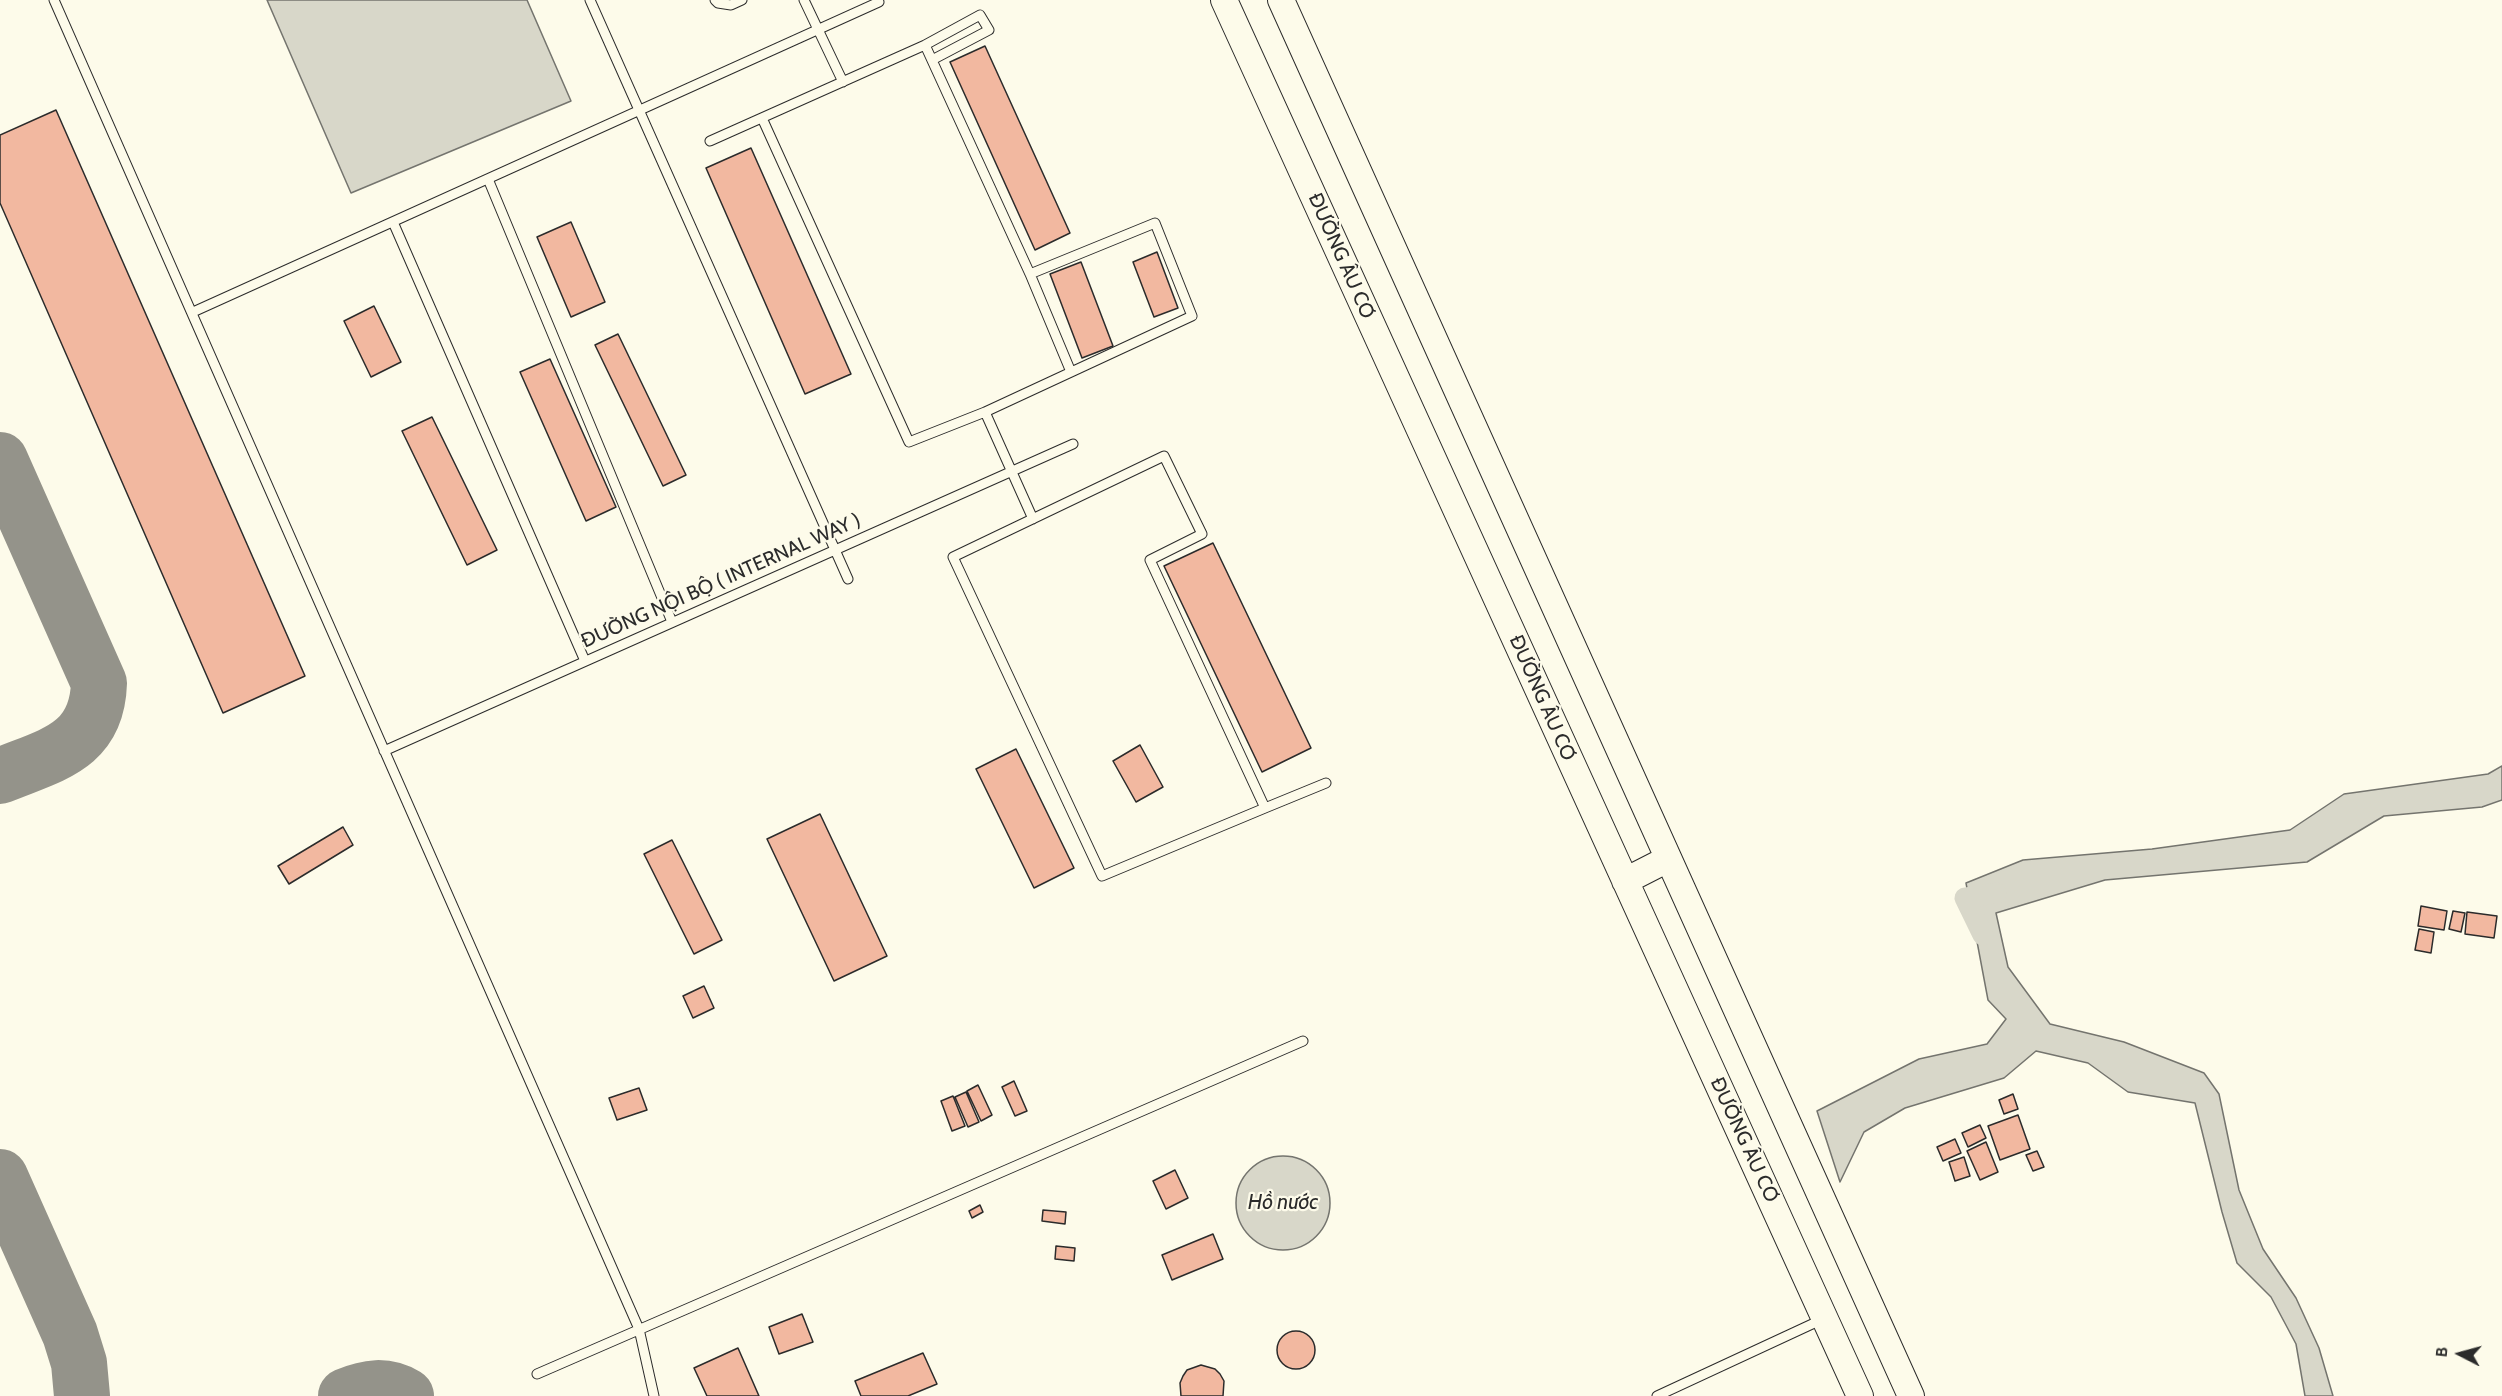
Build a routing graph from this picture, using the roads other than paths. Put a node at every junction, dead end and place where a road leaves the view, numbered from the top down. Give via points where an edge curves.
1 (54, 0) edge
2 (590, 0) edge
3 (715, 0) edge
4 (741, 0) edge
5 (804, 0) edge
6 (1224, 0) edge
7 (1281, 0) edge
8 (879, 2) edge
9 (817, 30) junction
10 (925, 45) junction
11 (932, 60) junction
12 (843, 82) junction
13 (639, 110) junction
14 (762, 118) junction
15 (710, 141) dead end
16 (488, 179) junction
17 (393, 222) junction
18 (1030, 274) junction
19 (193, 312) junction
20 (1071, 372) junction
21 (984, 412) junction
22 (1073, 444) dead end
23 (1011, 471) junction
24 (1033, 519) junction
25 (835, 550) junction
26 (848, 579) dead end
27 (672, 622) junction
28 (585, 661) junction
29 (384, 751) junction
30 (1326, 783) dead end
31 (1265, 808) junction
32 (1668, 860) junction
33 (1625, 881) junction
34 (1304, 1041) dead end
35 (1825, 1318) junction
36 (639, 1329) junction
37 (537, 1374) dead end
38 (654, 1396) edge
39 (1657, 1396) edge
40 (1860, 1396) edge
41 (1911, 1396) edge

1 - 19 lane
2 - 13 lane
3 - 4 lane via 731,5
5 - 9 lane
6 - 33 street, ĐƯỜNG ÂU CƠ
7 - 32 street
8 - 9 lane
9 - 12 lane
9 - 13 lane
10 - 11 lane
10 - 11 lane via 980,15 989,30
10 - 12 lane
11 - 18 lane
12 - 14 lane
13 - 16 lane
13 - 25 lane
14 - 15 lane
14 - 21 lane via 909,442
16 - 17 lane
16 - 27 lane
17 - 19 lane
17 - 28 lane
18 - 20 lane
18 - 20 lane via 1155,223 1192,316
19 - 29 lane
20 - 21 lane
21 - 23 lane
22 - 23 lane, ĐƯỜNG NỘI BỘ ( INTERNAL WAY )
23 - 24 lane
23 - 25 lane, ĐƯỜNG NỘI BỘ ( INTERNAL WAY )
24 - 31 lane via 1164,456 1202,534 1150,560
24 - 31 lane via 953,557 1102,876
25 - 26 lane
25 - 27 lane, ĐƯỜNG NỘI BỘ ( INTERNAL WAY )
27 - 28 lane, ĐƯỜNG NỘI BỘ ( INTERNAL WAY )
28 - 29 lane, ĐƯỜNG NỘI BỘ ( INTERNAL WAY )
29 - 36 lane
30 - 31 lane
32 - 33 street
32 - 41 street
33 - 35 street, ĐƯỜNG ÂU CƠ
34 - 36 lane
35 - 39 lane
35 - 40 street, ĐƯỜNG ÂU CƠ
36 - 37 lane
36 - 38 lane

